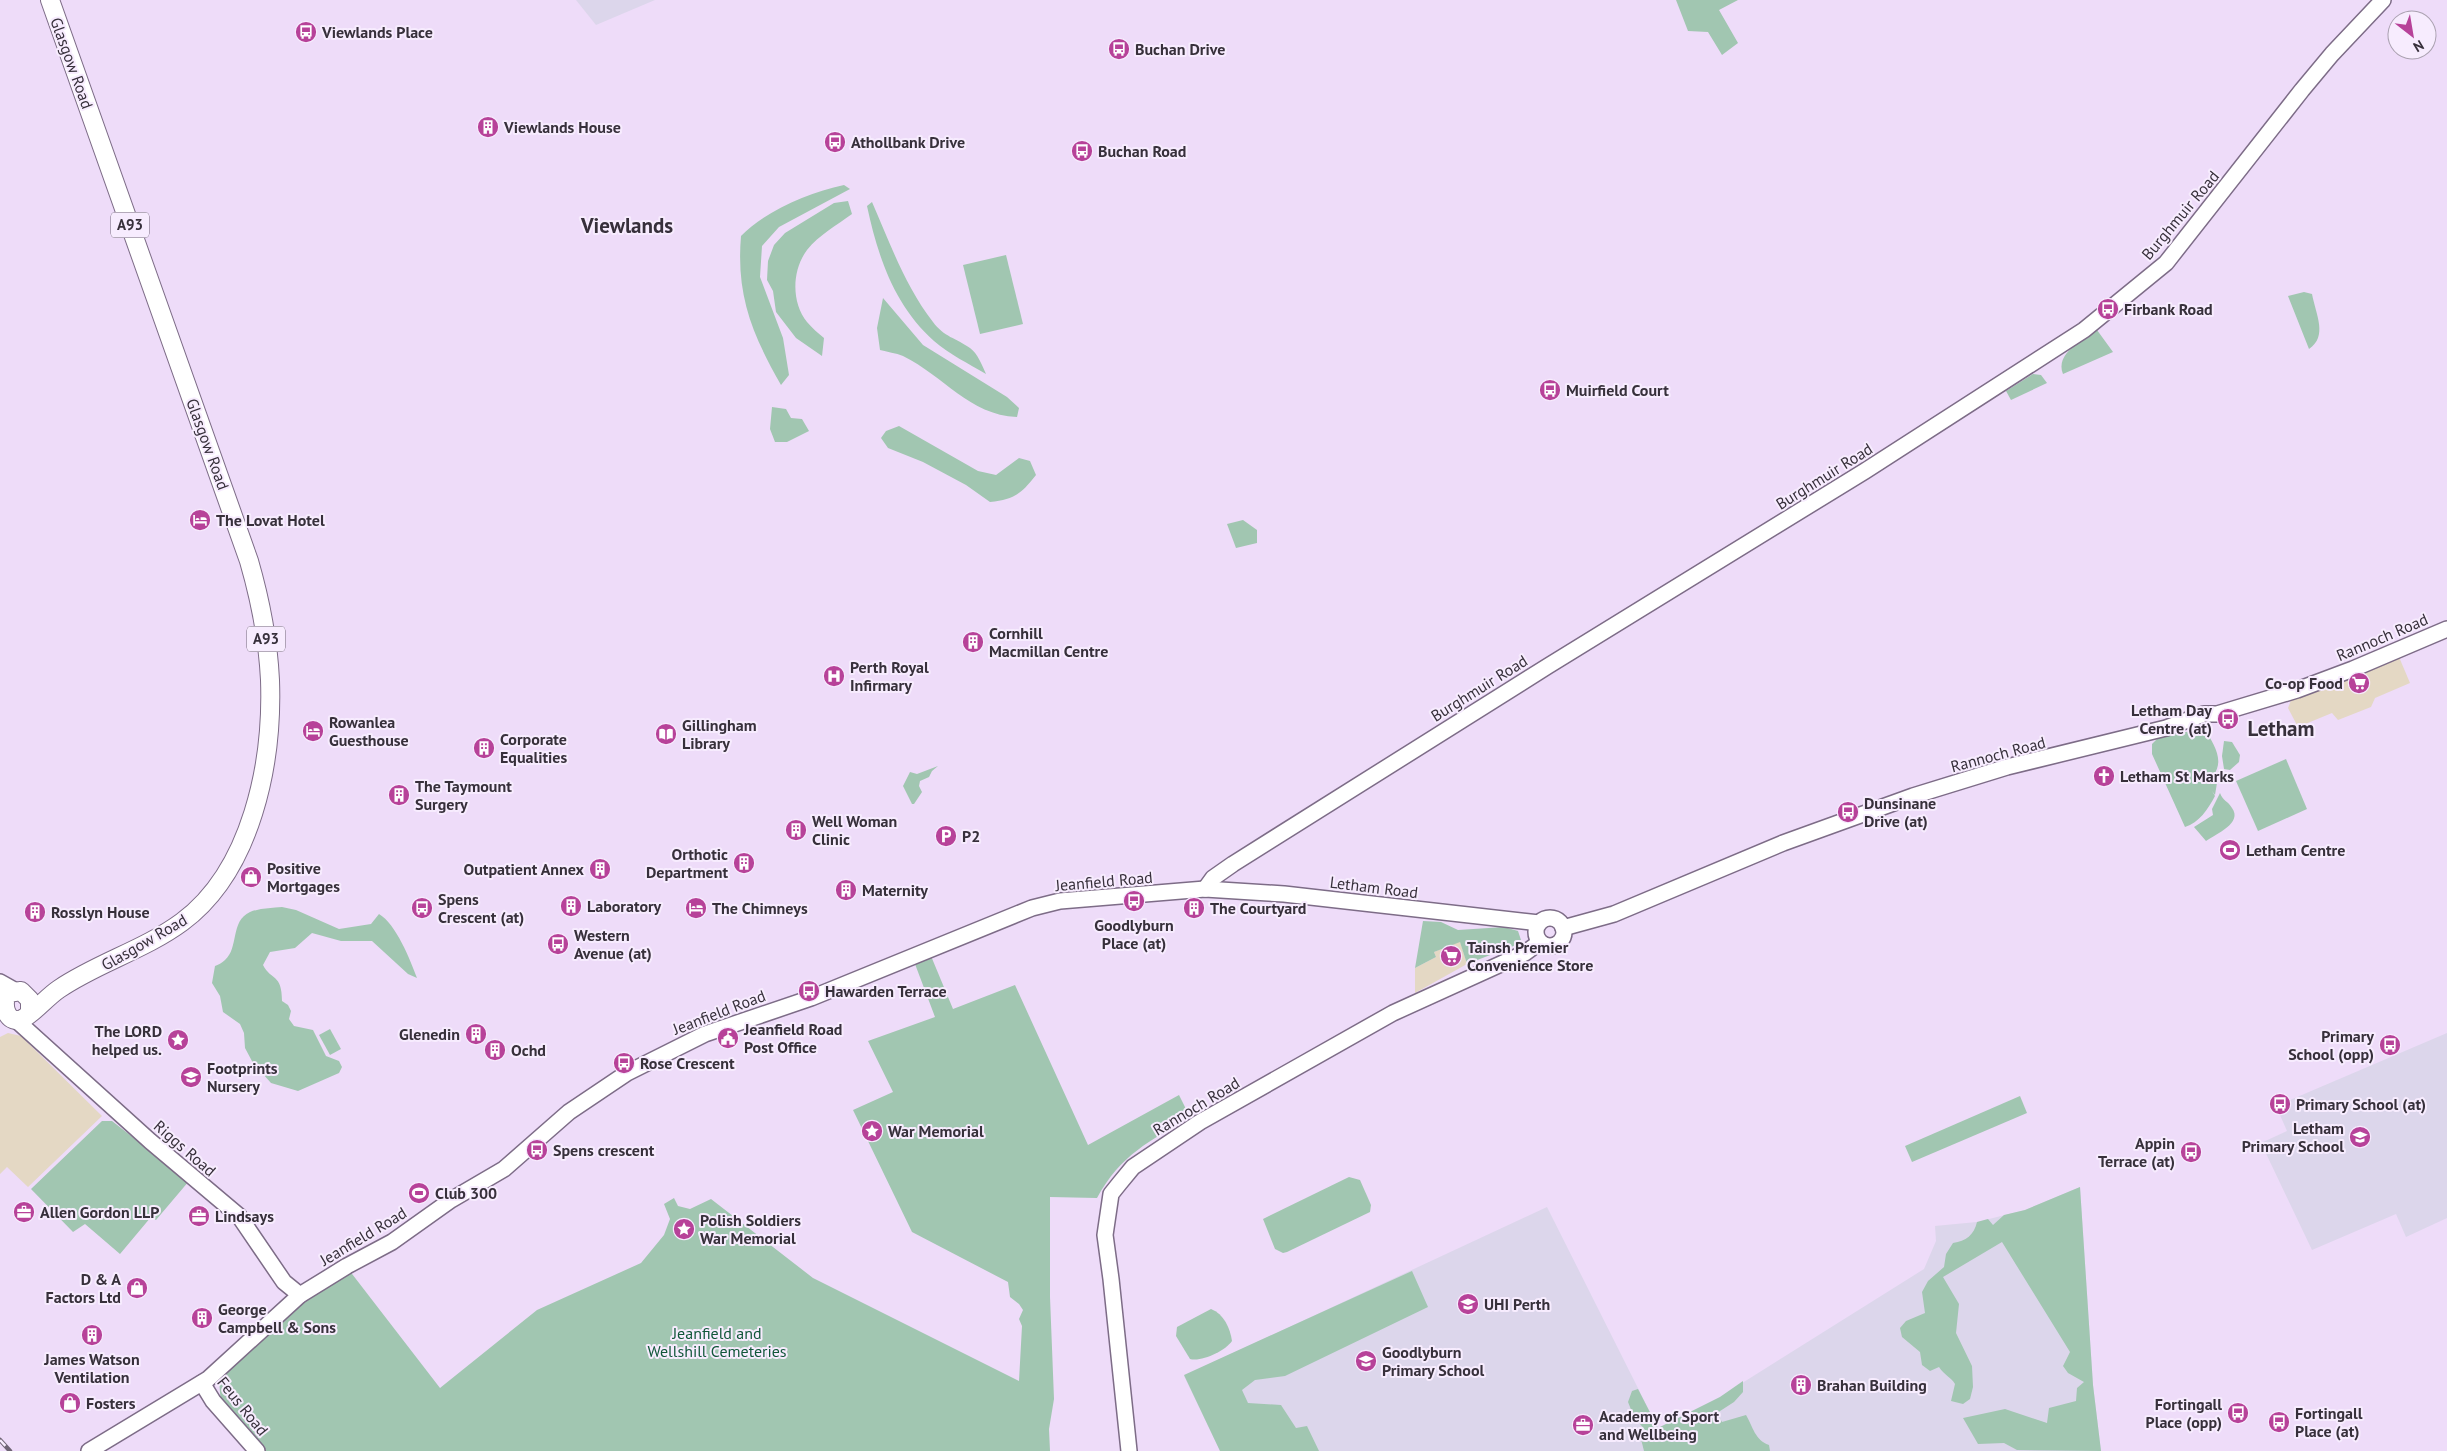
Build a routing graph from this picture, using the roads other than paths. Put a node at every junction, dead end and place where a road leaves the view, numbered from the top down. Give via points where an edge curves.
1 (50, 0) edge
2 (2383, 0) edge
3 (2447, 629) edge
4 (1205, 889) junction
5 (1539, 923) junction
6 (1563, 928) junction
7 (1540, 942) junction
8 (0, 982) edge
9 (13, 1009) edge
10 (300, 1295) junction
11 (202, 1383) junction
12 (89, 1451) edge
13 (256, 1451) edge
14 (1129, 1451) edge

1 - 9 main road, Glasgow Road / A93 via 249,561 262,616 270,680 269,721 264,766 251,817 228,872 205,902 181,923
2 - 4 street, Burghmuir Road via 2302,90 2166,263 2084,330 1873,466 1233,864
3 - 6 street, Rannoch Road via 2297,690 1912,796 1783,843 1614,914
4 - 5 street, Letham Road via 1303,896
4 - 10 street, Jeanfield Road via 1046,903 811,998 704,1034 650,1060 606,1087 569,1112 504,1170 451,1200 392,1242
5 - 6 street via 1550,918
5 - 7 street via 1536,935
6 - 7 street, Rannoch Road via 1559,943 1549,946
7 - 14 street, Rannoch Road via 1525,953 1393,1013 1200,1122 1133,1167 1119,1184 1111,1194 1105,1235
8 - 9 street
9 - 10 street, Riggs Road via 28,1024 33,1037 239,1216 284,1282
10 - 11 street, Jeanfield Road
11 - 12 street, Jeanfield Road
11 - 13 street, Feus Road via 215,1404

